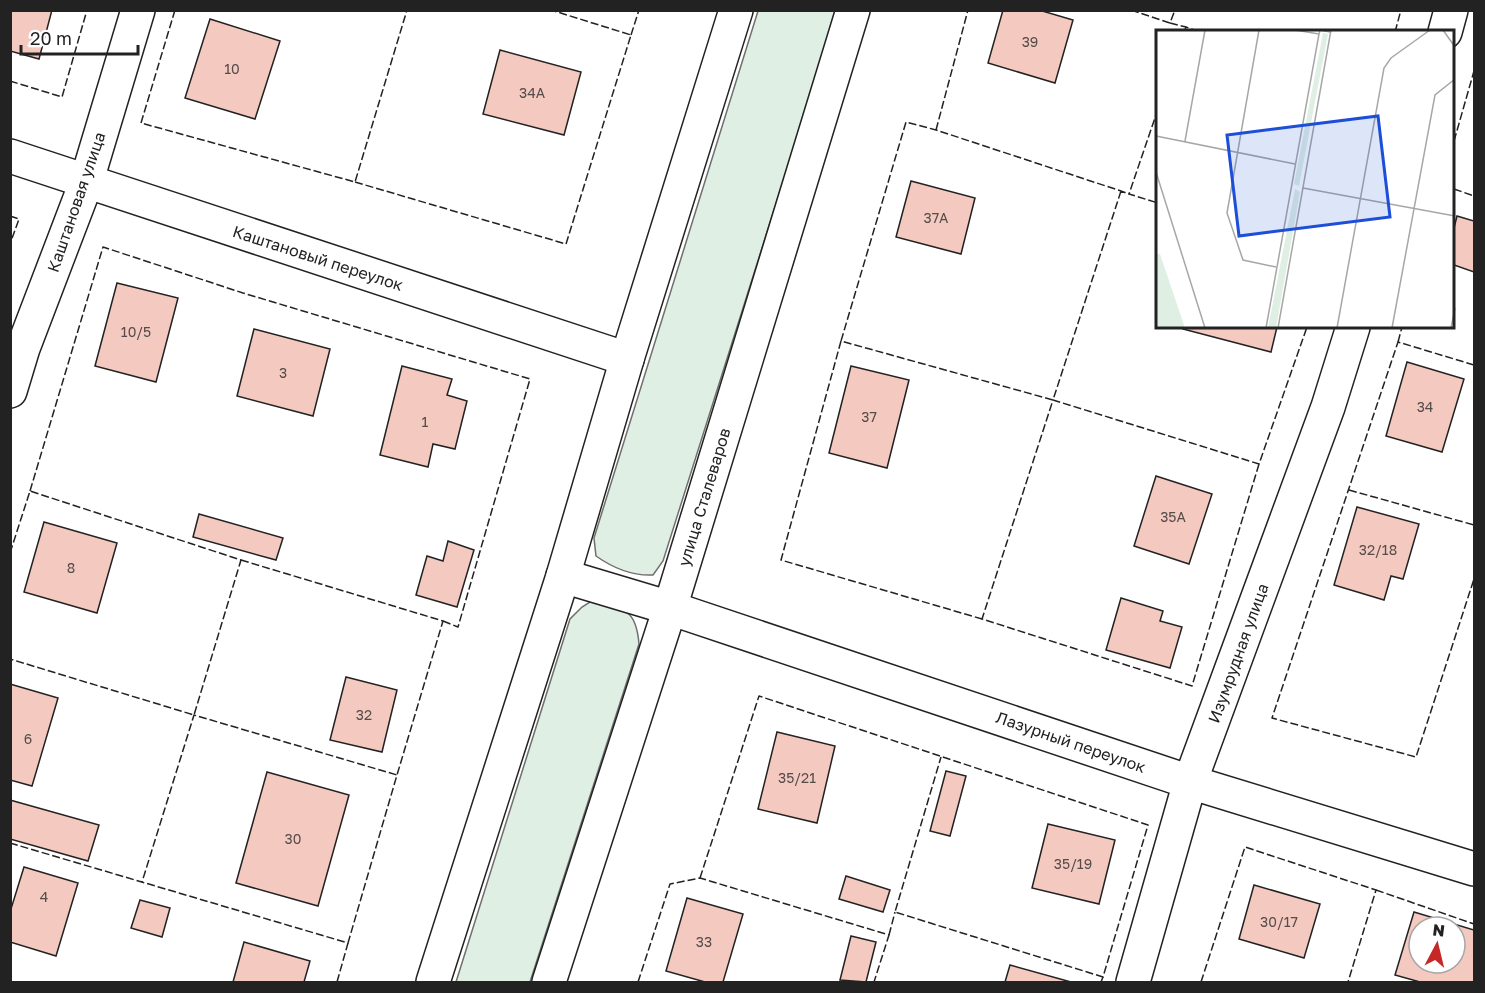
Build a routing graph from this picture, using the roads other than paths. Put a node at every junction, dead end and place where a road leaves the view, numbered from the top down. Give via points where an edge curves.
1 (138, 10) edge
2 (736, 10) edge
3 (853, 10) edge
4 (1451, 10) edge
5 (1446, 30) edge
6 (10, 156) edge
7 (86, 183) junction
8 (1353, 328) edge
9 (627, 359) junction
10 (10, 391) edge
11 (563, 576) junction
12 (670, 608) junction
13 (1190, 782) junction
14 (1474, 869) edge
15 (433, 982) edge
16 (549, 982) edge
17 (1133, 982) edge

1 - 7 street, Каштановая улица
2 - 9 street
3 - 12 street, улица Сталеваров
4 - 5 street
6 - 7 street, Каштановый переулок
7 - 9 street, Каштановый переулок
7 - 10 street, Каштановая улица
8 - 13 street, Изумрудная улица via 1328,407
9 - 11 street
11 - 12 street, Лазурный переулок
11 - 15 street
12 - 13 street, Лазурный переулок
12 - 16 street, улица Сталеваров
13 - 14 street, Лазурный переулок
13 - 17 street, Изумрудная улица

